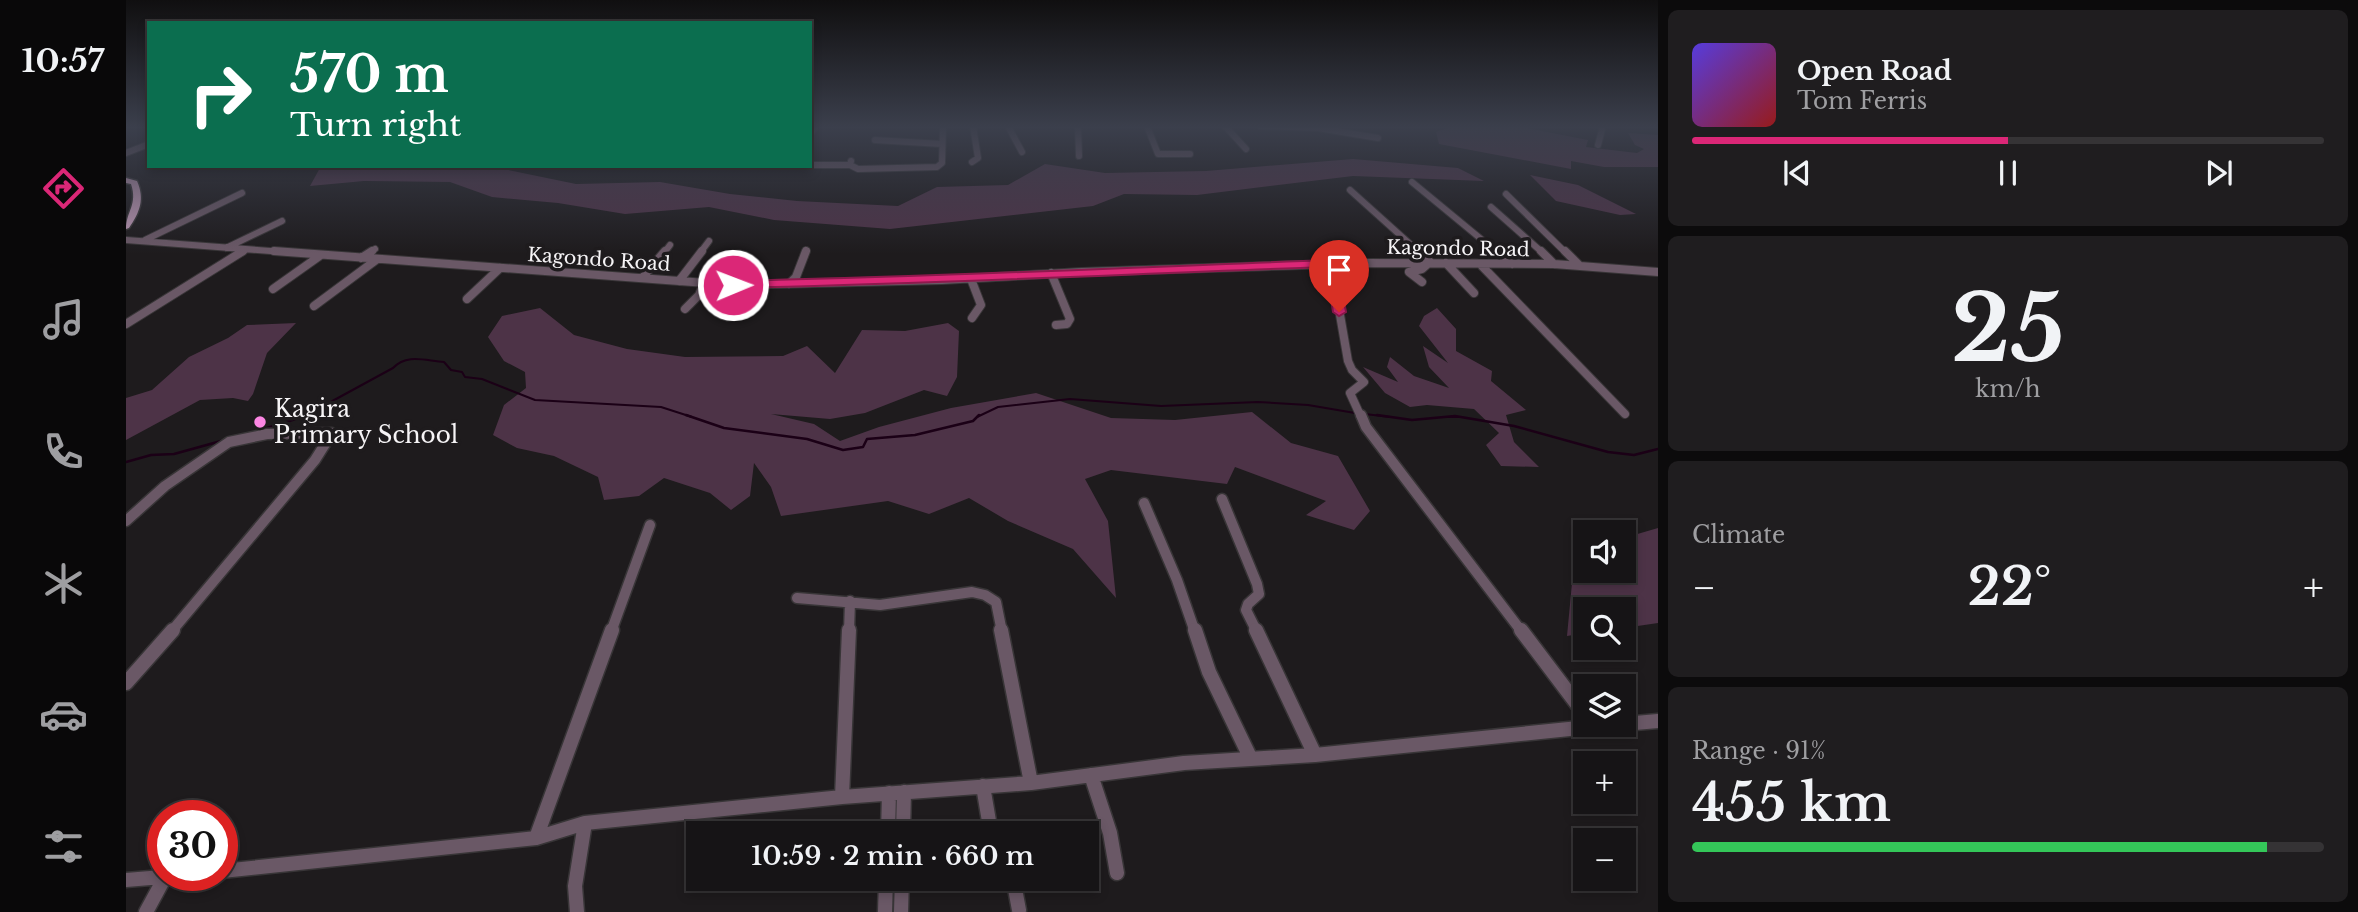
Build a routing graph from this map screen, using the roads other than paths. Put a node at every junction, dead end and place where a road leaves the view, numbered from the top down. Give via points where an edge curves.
1 (857, 169) edge
2 (875, 169) edge
3 (126, 180) edge
4 (1412, 182) dead end
5 (1350, 190) dead end
6 (242, 193) dead end
7 (1506, 194) dead end
8 (1491, 207) dead end
9 (282, 220) dead end
10 (126, 226) edge
11 (126, 240) edge
12 (709, 241) dead end
13 (141, 242) junction
14 (670, 246) dead end
15 (226, 249) junction
16 (375, 249) dead end
17 (245, 250) junction
18 (806, 251) dead end
19 (321, 255) junction
20 (361, 258) junction
21 (376, 260) junction
22 (1430, 262) junction
23 (1331, 263) junction
24 (1446, 263) junction
25 (1479, 264) junction
26 (1512, 264) junction
27 (1554, 264) junction
28 (1579, 265) junction
29 (500, 268) junction
30 (1658, 272) edge
31 (1051, 273) junction
32 (643, 277) junction
33 (971, 279) junction
34 (679, 281) junction
35 (1422, 282) dead end
36 (704, 283) junction
37 (789, 284) junction
38 (272, 289) dead end
39 (1474, 293) dead end
40 (467, 299) dead end
41 (314, 306) dead end
42 (685, 309) dead end
43 (972, 318) dead end
44 (126, 324) edge
45 (1056, 325) dead end
46 (1625, 414) dead end
47 (1222, 499) dead end
48 (1144, 503) dead end
49 (126, 521) edge
50 (650, 525) dead end
51 (797, 598) dead end
52 (850, 601) junction
53 (126, 683) edge
54 (1573, 700) edge
55 (1658, 721) edge
56 (1636, 723) edge
57 (1573, 724) edge
58 (1315, 755) junction
59 (1250, 757) junction
60 (1091, 775) junction
61 (1031, 783) junction
62 (983, 786) junction
63 (897, 792) junction
64 (842, 797) junction
65 (891, 821) edge
66 (901, 821) edge
67 (989, 821) edge
68 (585, 823) junction
69 (536, 838) junction
70 (238, 869) edge
71 (1117, 873) dead end
72 (147, 878) edge
73 (126, 880) edge
74 (157, 891) edge
75 (886, 891) edge
76 (902, 891) edge
77 (1015, 891) edge
78 (1019, 910) dead end
79 (146, 912) edge
80 (577, 912) edge
81 (885, 912) edge
82 (901, 912) edge

1 - 2 street
3 - 10 main road via 134,183 139,198
4 - 26 street
5 - 22 street
6 - 13 street
7 - 28 street
8 - 27 street
9 - 15 street
11 - 13 street, Kagondo Road
12 - 34 street
13 - 15 street, Kagondo Road
14 - 32 street
15 - 17 street, Kagondo Road
16 - 20 street
17 - 19 street, Kagondo Road
17 - 44 street
18 - 37 street
19 - 20 street, Kagondo Road
19 - 38 street
20 - 21 street, Kagondo Road
21 - 29 street, Kagondo Road
21 - 41 street
22 - 23 street, Kagondo Road
22 - 24 street, Kagondo Road
22 - 35 street via 1409,272
23 - 31 street, Kagondo Road
23 - 54 street via 1348,361 1364,382 1350,393 1366,426
24 - 25 street, Kagondo Road
24 - 39 street
25 - 26 street, Kagondo Road
25 - 46 street
26 - 27 street, Kagondo Road
27 - 28 street, Kagondo Road
28 - 30 street, Kagondo Road
29 - 32 street, Kagondo Road
29 - 40 street
31 - 33 street, Kagondo Road
31 - 45 street via 1070,320
32 - 34 street, Kagondo Road
33 - 37 street, Kagondo Road
33 - 43 street via 981,308
34 - 36 street, Kagondo Road
36 - 37 street, Kagondo Road
36 - 42 street
47 - 58 street via 1257,584 1259,594 1246,610
48 - 59 street via 1209,672
49 - 53 street via 165,486 229,442 267,434 332,433 219,578
50 - 69 street
51 - 52 street
52 - 61 street via 880,605 939,595 989,594 996,602
52 - 64 street
55 - 56 street
57 - 58 street
58 - 59 street
59 - 60 street
60 - 61 street
60 - 71 street
61 - 62 street
62 - 63 street
62 - 67 street
63 - 64 street
63 - 65 street
63 - 66 street
64 - 68 street
68 - 69 street
68 - 80 street via 575,886
69 - 70 street
72 - 73 street
74 - 79 street
75 - 81 street
76 - 82 street
77 - 78 street

